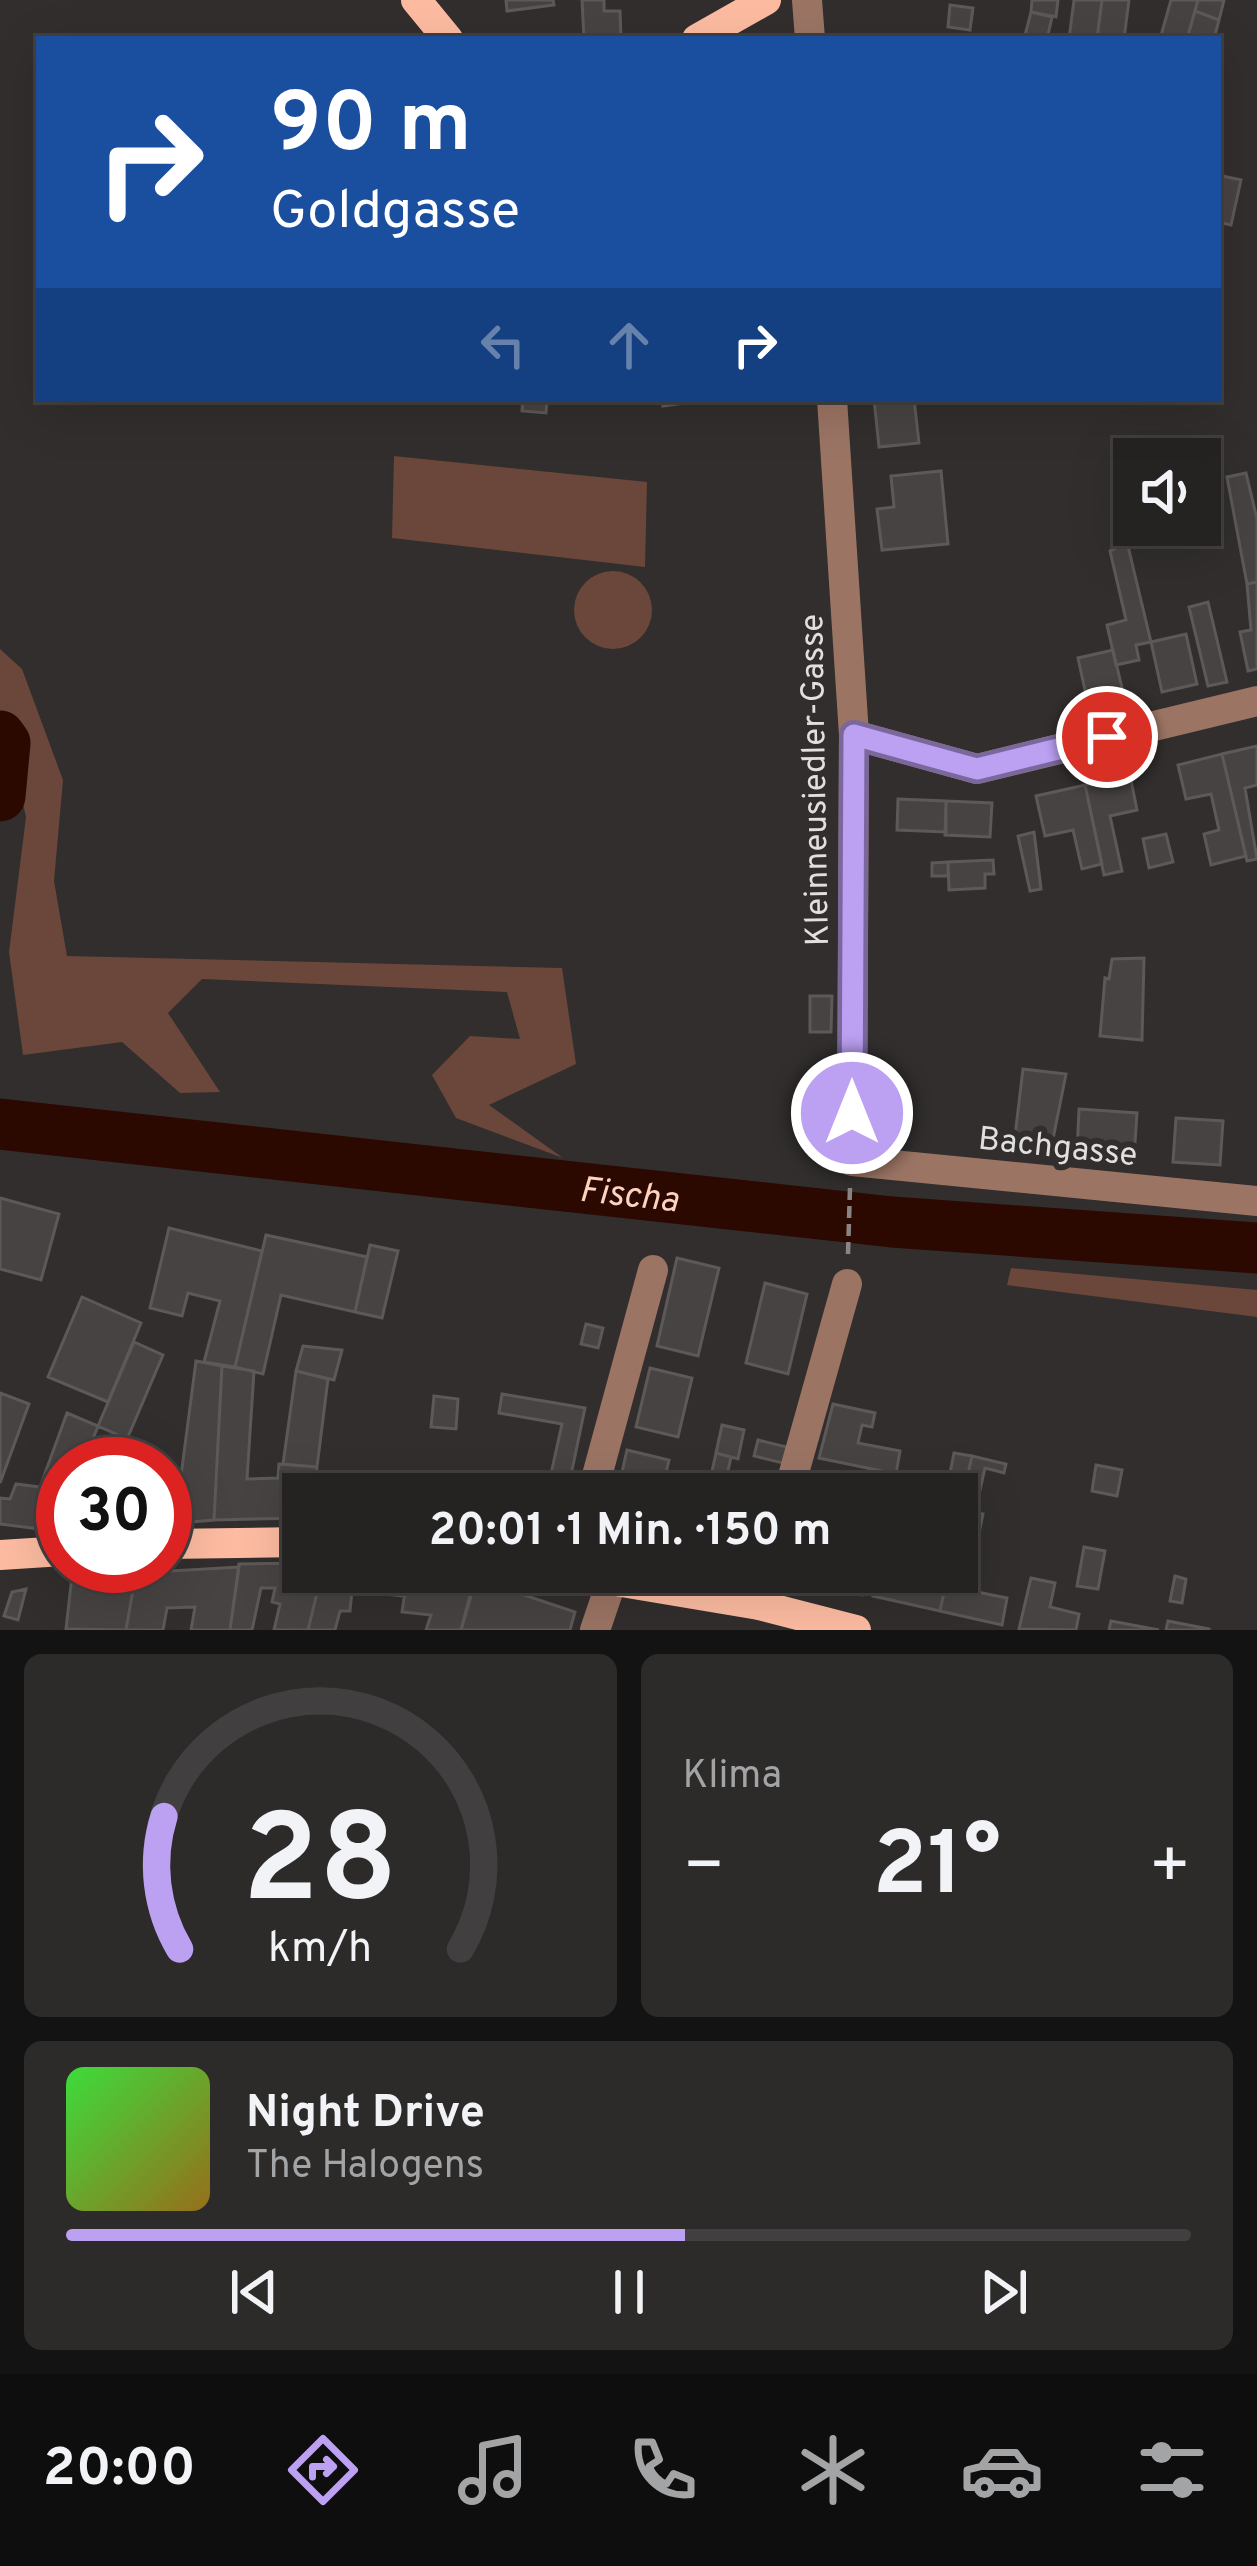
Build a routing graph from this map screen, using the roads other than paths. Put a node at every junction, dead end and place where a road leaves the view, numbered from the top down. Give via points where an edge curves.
1 (416, 0) edge
2 (807, 0) edge
3 (749, 5) edge
4 (446, 36) edge
5 (702, 36) edge
6 (810, 36) edge
7 (832, 402) edge
8 (1257, 701) edge
9 (854, 735) junction
10 (851, 1173) joint
11 (1257, 1201) edge
12 (653, 1270) dead end
13 (847, 1284) dead end
14 (598, 1473) edge
15 (794, 1473) edge
16 (282, 1542) edge
17 (192, 1544) edge
18 (36, 1553) edge
19 (0, 1555) edge
20 (607, 1593) edge
21 (688, 1593) edge
22 (762, 1593) edge
23 (759, 1605) junction
24 (595, 1630) edge
25 (856, 1630) edge

1 - 4 main road
2 - 6 street
3 - 5 main road
7 - 9 street, Kleinneusiedler-Gasse
8 - 9 street via 977,769
9 - 10 street, Kleinneusiedler-Gasse
10 - 11 street, Bachgasse
12 - 14 street
13 - 15 street
16 - 17 main road
18 - 19 main road
20 - 24 street
21 - 23 main road
22 - 23 street
23 - 25 main road

